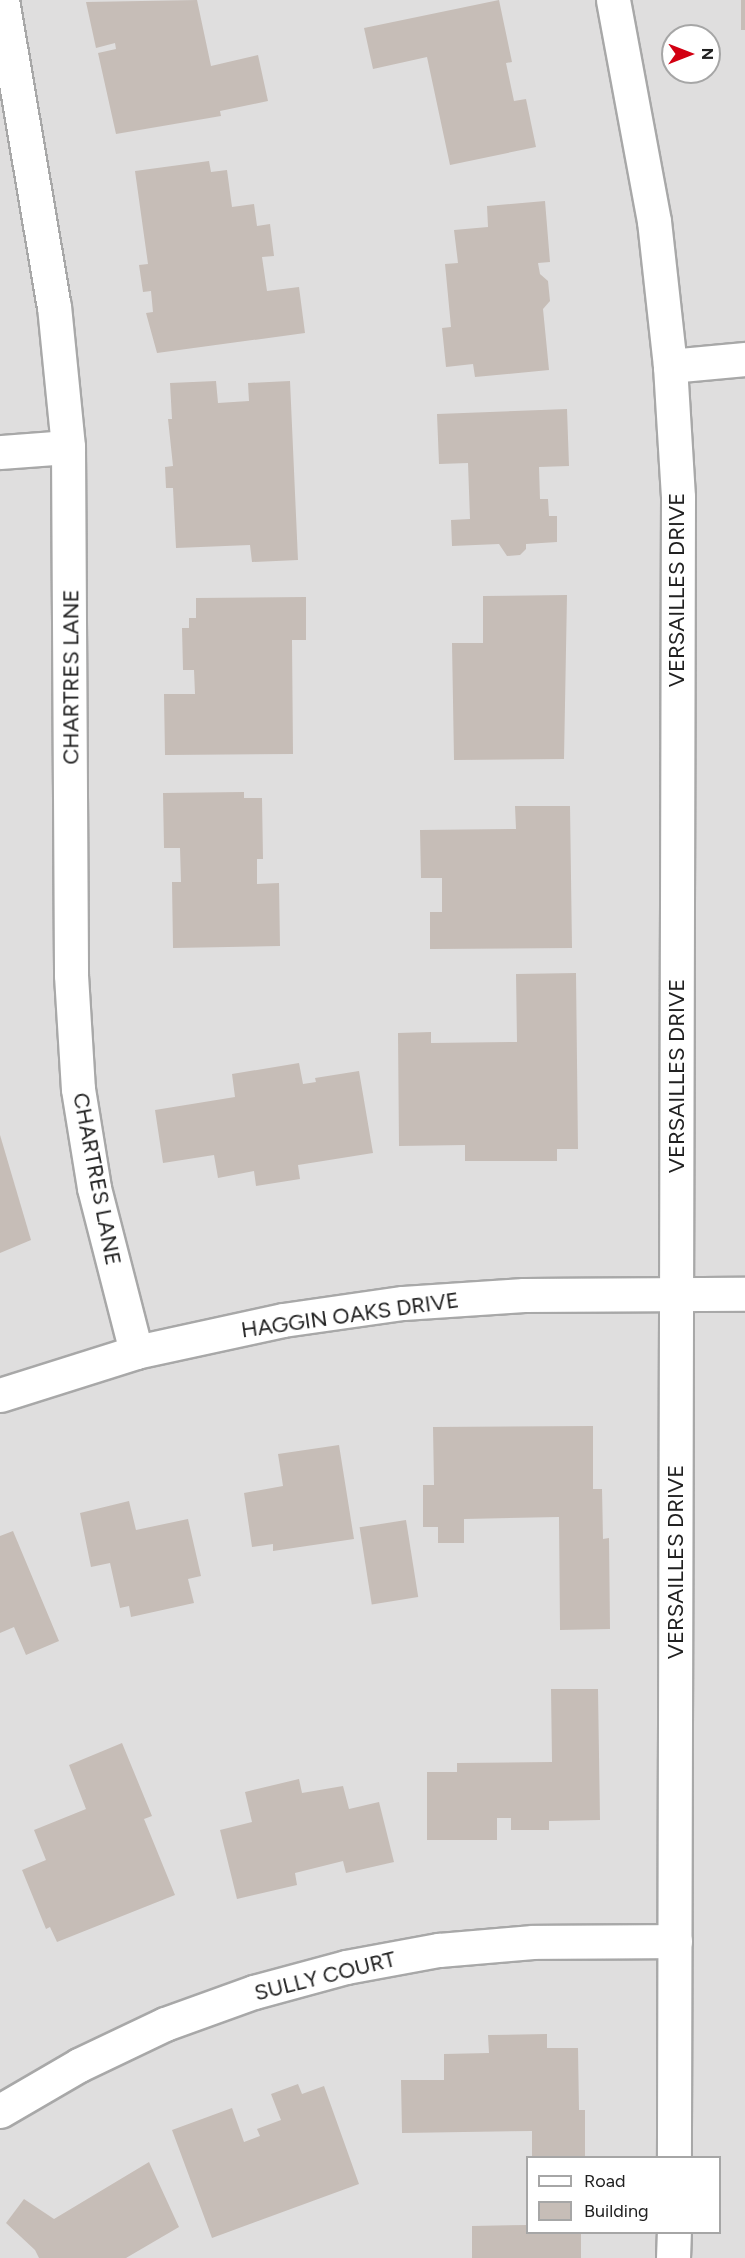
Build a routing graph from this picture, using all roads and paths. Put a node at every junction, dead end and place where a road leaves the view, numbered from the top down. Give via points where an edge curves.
1 (2, 0) edge
2 (613, 0) edge
3 (745, 359) edge
4 (670, 366) junction
5 (68, 447) junction
6 (0, 452) edge
7 (676, 1294) junction
8 (745, 1294) edge
9 (136, 1353) junction
10 (0, 1395) edge
11 (675, 1941) junction
12 (0, 2111) edge
13 (674, 2156) edge
14 (674, 2234) edge
15 (674, 2258) edge

1 - 5 street, CHARTRES LANE via 54,306
2 - 4 street, VERSAILLES DRIVE via 654,221
3 - 4 street
4 - 7 street, VERSAILLES DRIVE via 678,497
5 - 6 street
5 - 9 street, CHARTRES LANE via 71,975 78,1089 94,1188
7 - 8 street, HAGGIN OAKS DRIVE
7 - 9 street, HAGGIN OAKS DRIVE via 524,1294 403,1303 283,1320
7 - 11 street, VERSAILLES DRIVE
9 - 10 street, HAGGIN OAKS DRIVE
11 - 12 street, SULLY COURT via 533,1942 439,1950 346,1967 254,1992 165,2024 80,2065
11 - 13 street, VERSAILLES DRIVE
14 - 15 street

